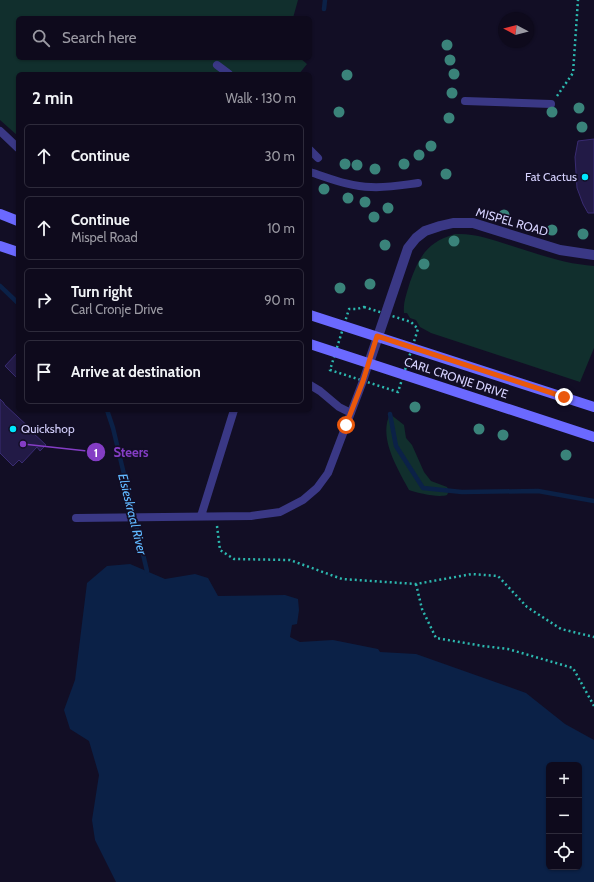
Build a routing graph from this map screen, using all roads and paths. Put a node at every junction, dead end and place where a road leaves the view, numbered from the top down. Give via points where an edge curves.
1 (578, 0) edge
2 (217, 65) dead end
3 (226, 72) edge
4 (465, 101) dead end
5 (551, 104) joint
6 (0, 131) edge
7 (16, 146) edge
8 (312, 152) edge
9 (318, 158) dead end
10 (312, 173) edge
11 (418, 184) dead end
12 (0, 214) edge
13 (16, 219) edge
14 (0, 246) edge
15 (16, 251) edge
16 (594, 255) edge
17 (312, 316) edge
18 (377, 336) junction
19 (312, 345) edge
20 (368, 363) junction
21 (312, 386) edge
22 (594, 407) edge
23 (233, 412) edge
24 (351, 413) junction
25 (594, 437) edge
26 (200, 516) junction
27 (216, 516) junction
28 (76, 518) dead end
29 (416, 584) junction
30 (594, 636) edge
31 (594, 706) edge

1 - 5 path via 573,73
2 - 3 lane
4 - 5 lane
6 - 7 lane
8 - 9 lane
10 - 11 lane via 348,184 370,187
12 - 13 main road
14 - 15 main road
16 - 18 street, MISPEL ROAD via 560,250 473,223 453,223 425,231 408,248
17 - 18 main road, CARL CRONJE DRIVE
18 - 20 street, MISPEL ROAD
18 - 22 main road, CARL CRONJE DRIVE
19 - 20 main road, CARL CRONJE DRIVE
20 - 24 lane
20 - 25 main road, CARL CRONJE DRIVE
21 - 24 lane
23 - 26 lane
24 - 27 lane via 328,473 317,488 303,500 280,512 251,516
26 - 27 lane
26 - 28 lane
27 - 29 path via 220,550 234,559 290,560 342,579
29 - 30 path via 472,574 498,576 527,607 561,629
29 - 31 path via 422,609 436,638 508,649 573,668

